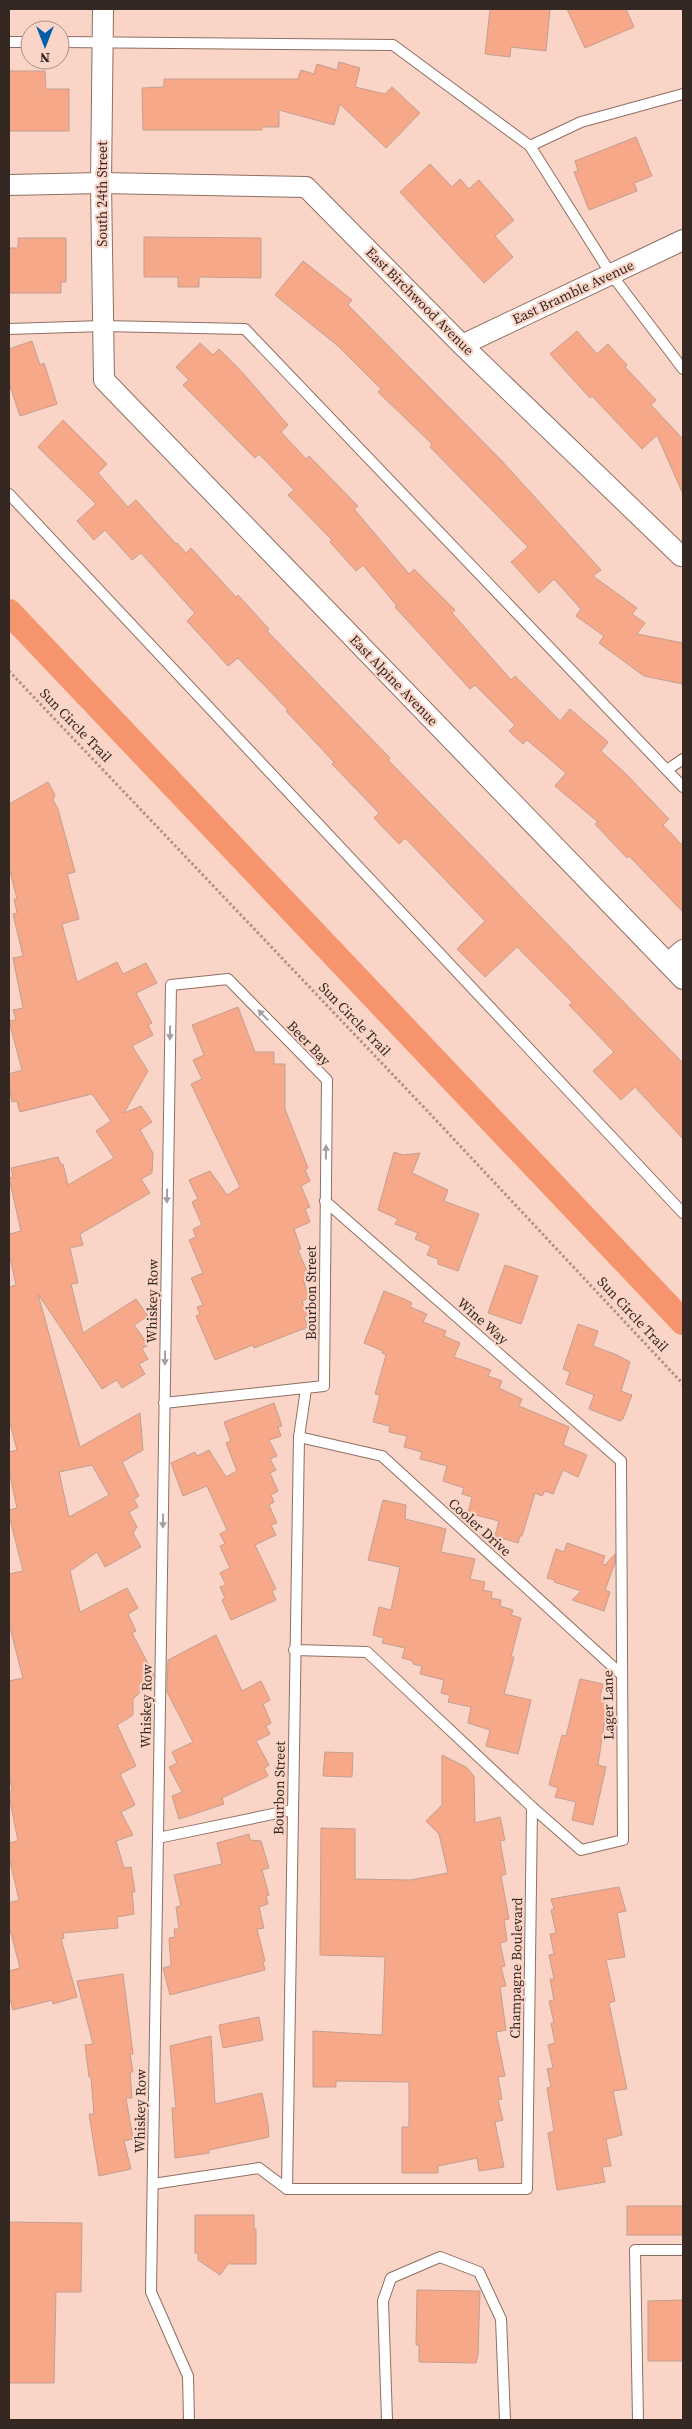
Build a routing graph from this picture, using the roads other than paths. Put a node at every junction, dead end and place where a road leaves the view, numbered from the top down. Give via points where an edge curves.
1 (102, 9) edge
2 (70, 42) edge
3 (102, 42) junction
4 (683, 94) edge
5 (530, 146) junction
6 (101, 183) junction
7 (9, 185) edge
8 (683, 240) edge
9 (611, 274) junction
10 (103, 326) junction
11 (9, 329) edge
12 (462, 345) junction
13 (683, 368) edge
14 (104, 380) joint
15 (9, 494) edge
16 (683, 555) edge
17 (683, 759) edge
18 (667, 770) junction
19 (683, 787) edge
20 (683, 950) edge
21 (668, 963) junction
22 (683, 979) edge
23 (171, 985) joint
24 (325, 1201) junction
25 (683, 1213) edge
26 (306, 1389) junction
27 (164, 1403) junction
28 (299, 1437) junction
29 (621, 1462) joint
30 (294, 1650) junction
31 (622, 1675) junction
32 (532, 1807) junction
33 (292, 1810) junction
34 (158, 1838) junction
35 (153, 2184) junction
36 (287, 2189) junction
37 (683, 2250) edge
38 (188, 2420) edge
39 (386, 2420) edge
40 (505, 2420) edge
41 (638, 2420) edge

1 - 3 street, South 24th Street
2 - 3 lane
3 - 5 lane via 393,45
3 - 6 street, South 24th Street
4 - 5 lane via 581,122
5 - 9 lane
6 - 7 street
6 - 10 street, South 24th Street
6 - 12 street, East Birchwood Avenue via 306,187
8 - 9 street, East Bramble Avenue
9 - 12 street, East Bramble Avenue
9 - 13 lane
10 - 11 lane
10 - 14 street, South 24th Street
10 - 18 lane via 245,329
12 - 16 street, East Birchwood Avenue
14 - 21 street, East Alpine Avenue
15 - 25 lane
17 - 18 lane
18 - 19 lane
20 - 21 street
21 - 22 street, East Alpine Avenue
24 -> 23 lane, Beer Bay via 327,1080 228,979
23 -> 27 lane, Whiskey Row
24 - 26 lane, Bourbon Street via 324,1386
24 - 29 lane, Wine Way
26 - 27 lane
26 - 28 lane, Bourbon Street
27 -> 34 lane, Whiskey Row
28 - 30 lane, Bourbon Street
28 - 31 lane, Cooler Drive via 382,1456
29 - 31 lane, Lager Lane
30 - 32 lane via 367,1652
30 - 33 lane, Bourbon Street
31 - 32 lane, Lager Lane via 624,1840 581,1850
32 - 36 lane, Champagne Boulevard via 527,2189
33 - 34 lane
33 - 36 lane, Bourbon Street
34 - 35 lane, Whiskey Row
35 - 36 lane via 259,2168
35 - 38 lane, Whiskey Row via 151,2292 188,2376
37 - 41 lane via 635,2250
39 - 40 lane via 383,2301 391,2278 440,2257 479,2272 501,2319

